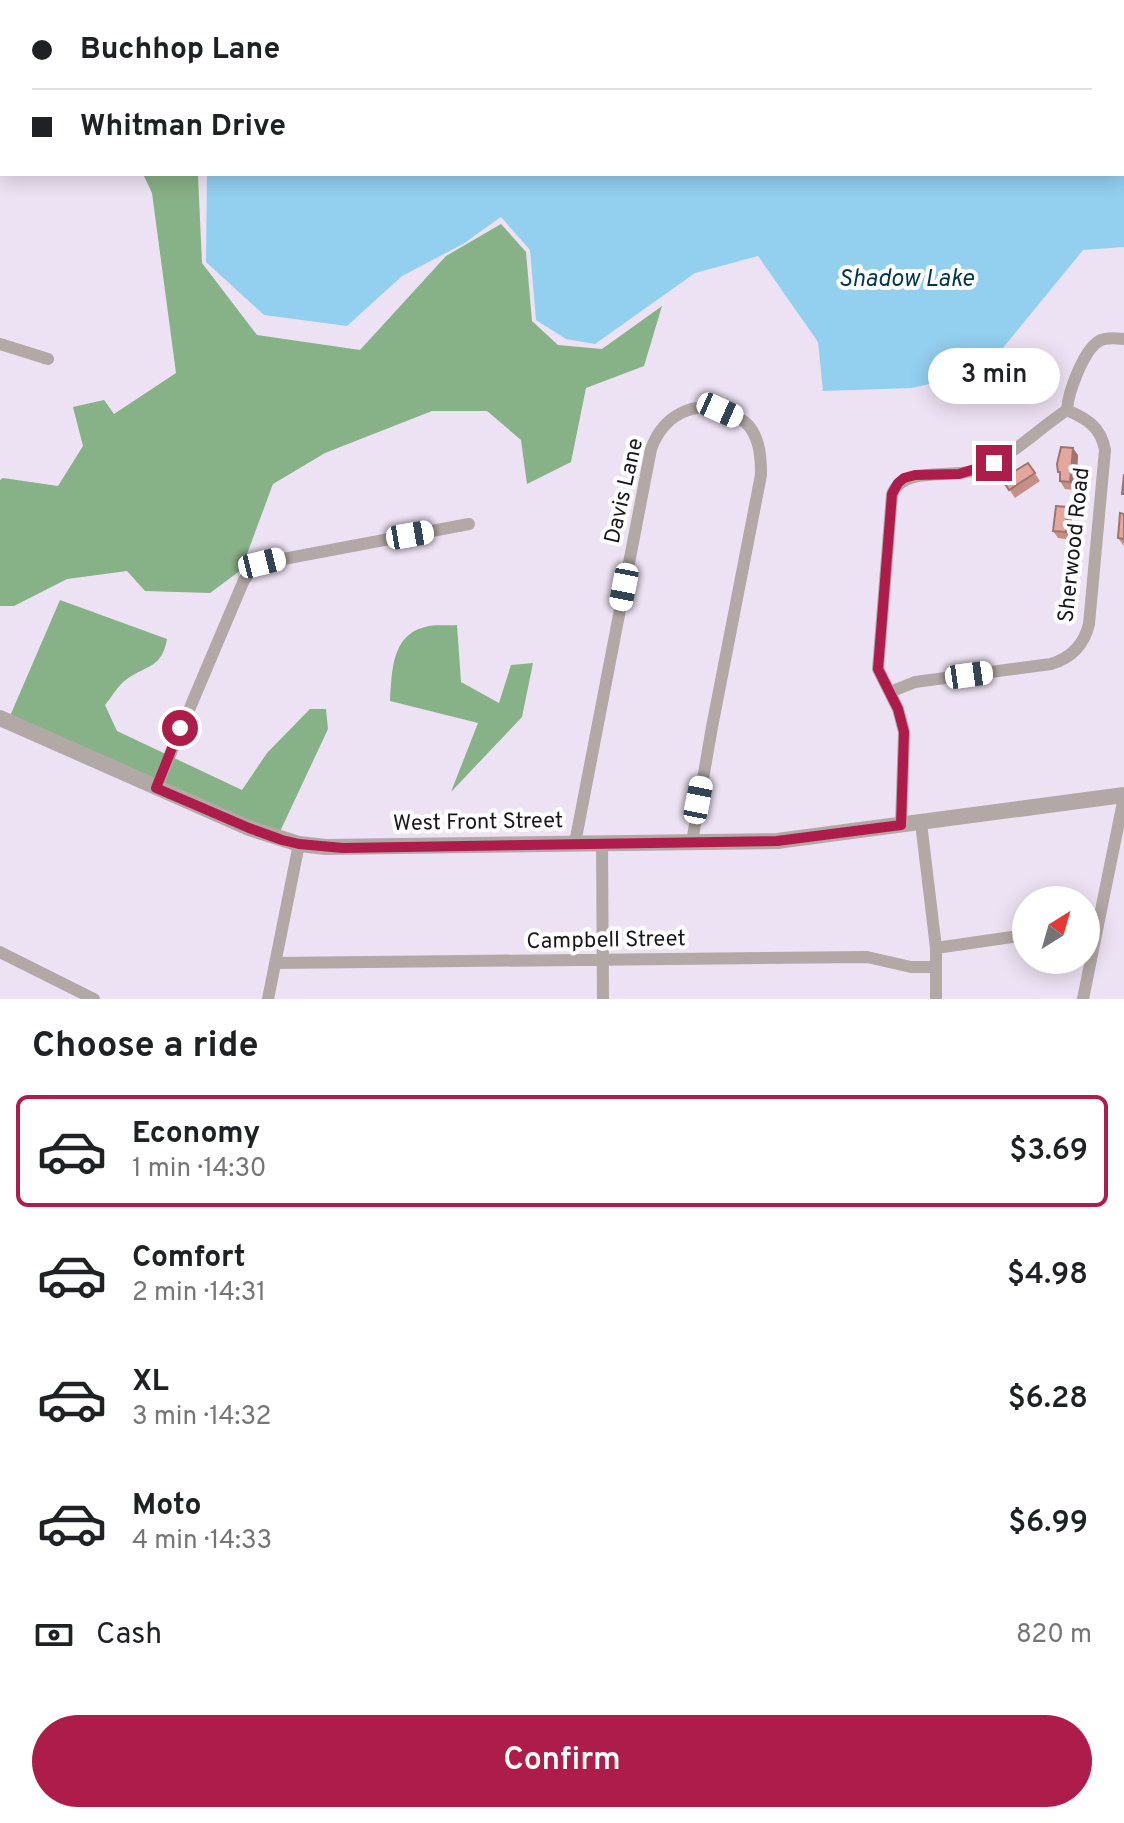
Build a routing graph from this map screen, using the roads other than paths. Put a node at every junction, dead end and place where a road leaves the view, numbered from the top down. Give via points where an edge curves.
1 (1124, 339) edge
2 (0, 344) edge
3 (48, 359) dead end
4 (1067, 410) junction
5 (469, 524) dead end
6 (890, 692) junction
7 (0, 718) edge
8 (156, 788) junction
9 (1124, 796) edge
10 (921, 823) junction
11 (901, 825) junction
12 (692, 842) junction
13 (575, 843) junction
14 (602, 843) junction
15 (299, 844) junction
16 (1100, 895) edge
17 (1012, 937) edge
18 (936, 948) junction
19 (0, 952) edge
20 (603, 960) junction
21 (275, 963) junction
22 (935, 967) junction
23 (1086, 974) edge
24 (94, 999) edge
25 (268, 999) edge
26 (603, 999) edge
27 (936, 999) edge
28 (1083, 999) edge

1 - 4 street via 1102,340 1093,347 1070,389
2 - 3 street
4 - 6 street via 994,463 959,474 915,475 895,487 878,653 880,677
4 - 6 street, Sherwood Road via 1097,428 1105,450 1083,642 1051,664 915,682
5 - 8 street via 292,556 252,570
6 - 11 street via 904,732
7 - 8 street, West Front Street
8 - 15 street, West Front Street
9 - 10 street, West Front Street
9 - 16 street
10 - 11 street, West Front Street
10 - 18 street
11 - 12 street, West Front Street via 788,841
12 - 13 street, Davis Lane via 761,475 760,449 749,427 720,410 700,406 667,424 651,449
12 - 14 street, West Front Street
13 - 14 street, West Front Street
13 - 15 street, West Front Street via 343,848
14 - 20 street
15 - 21 street
17 - 18 street
18 - 22 street
19 - 24 street
20 - 21 street, Campbell Street
20 - 22 street, Campbell Street via 867,957
20 - 26 street
21 - 25 street
22 - 27 street
23 - 28 street

